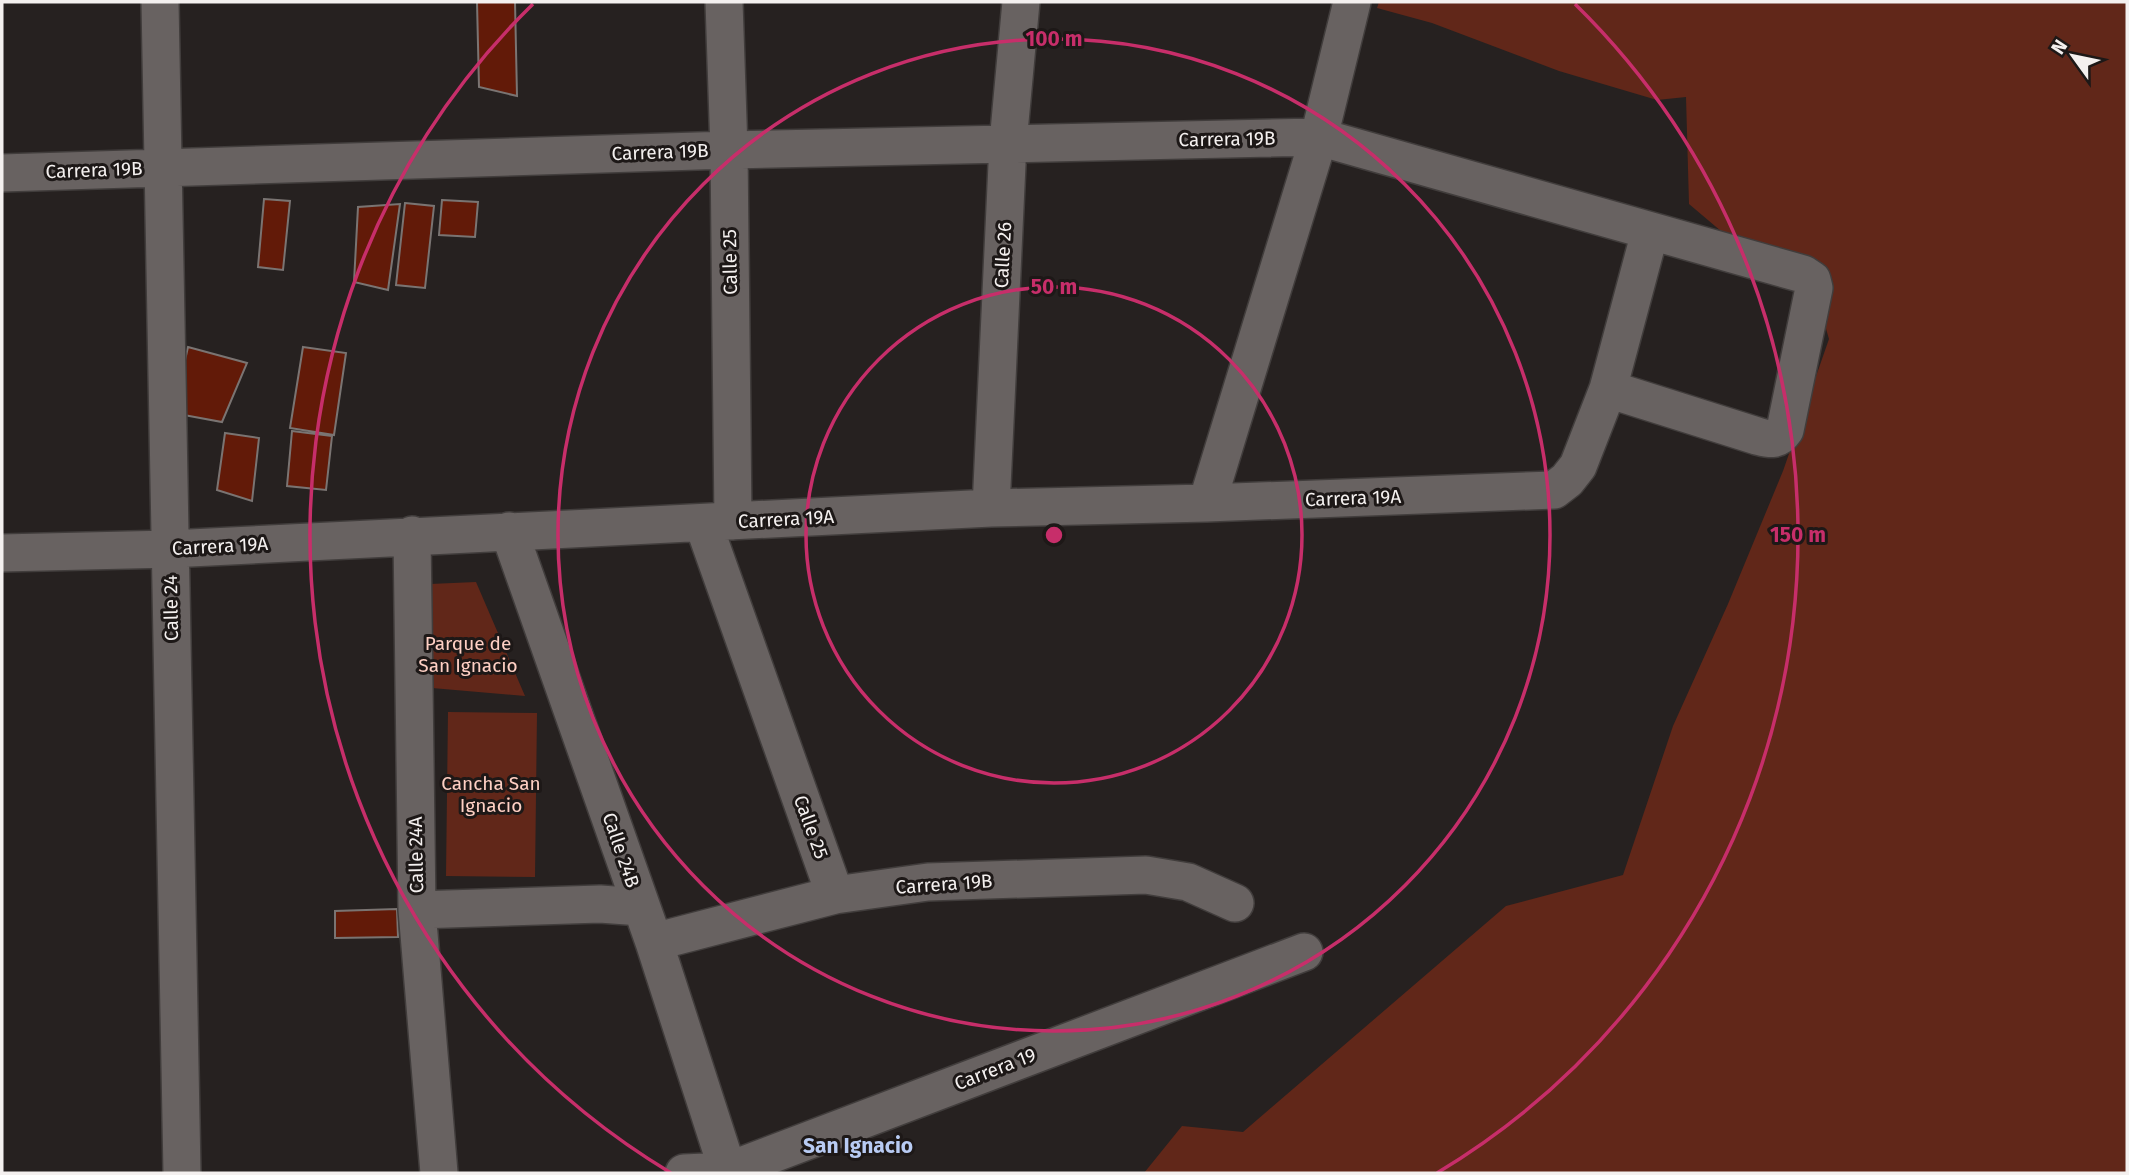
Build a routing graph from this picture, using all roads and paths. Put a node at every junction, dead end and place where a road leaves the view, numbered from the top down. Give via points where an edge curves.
1 (160, 2) edge
2 (724, 2) edge
3 (1021, 2) edge
4 (1352, 2) edge
5 (1320, 137) junction
6 (1008, 142) junction
7 (729, 150) junction
8 (163, 168) junction
9 (2, 173) edge
10 (1650, 232) junction
11 (1608, 389) junction
12 (1207, 503) junction
13 (991, 508) junction
14 (718, 522) junction
15 (509, 531) junction
16 (412, 535) junction
17 (170, 549) junction
18 (2, 553) edge
19 (835, 895) junction
20 (1235, 903) dead end
21 (641, 907) junction
22 (417, 910) junction
23 (654, 942) junction
24 (1304, 952) dead end
25 (728, 1171) junction
26 (182, 1173) edge
27 (439, 1173) edge
28 (684, 1173) edge

1 - 8 street, Calle 24
2 - 7 street, Calle 25
3 - 6 street, Calle 26
4 - 5 street
5 - 6 street, Carrera 19B
5 - 10 street, Carrera 19B
5 - 12 street
6 - 7 street, Carrera 19B
6 - 13 street, Calle 26
7 - 8 street, Carrera 19B
7 - 14 street, Calle 25
8 - 9 street, Carrera 19B
8 - 17 street, Calle 24
10 - 11 street
10 - 11 street, Carrera 19B via 1812,280 1785,430 1781,436 1767,438
11 - 12 street, Carrera 19A via 1578,466 1554,490
12 - 13 street, Carrera 19A
13 - 14 street, Carrera 19A
14 - 15 street, Carrera 19A
14 - 19 street, Calle 25
15 - 16 street, Carrera 19A
15 - 21 street, Calle 24B
16 - 17 street, Carrera 19A
16 - 22 street, Calle 24A
17 - 18 street, Carrera 19A
17 - 26 street, Calle 24
19 - 20 street, Carrera 19B via 928,882 1146,875 1188,882
19 - 23 street, Carrera 19B
21 - 22 street via 600,904
21 - 23 street, Calle 24B
22 - 27 street, Calle 24A
23 - 25 street, Calle 24B
24 - 25 street, Carrera 19
25 - 28 street, Carrera 19

